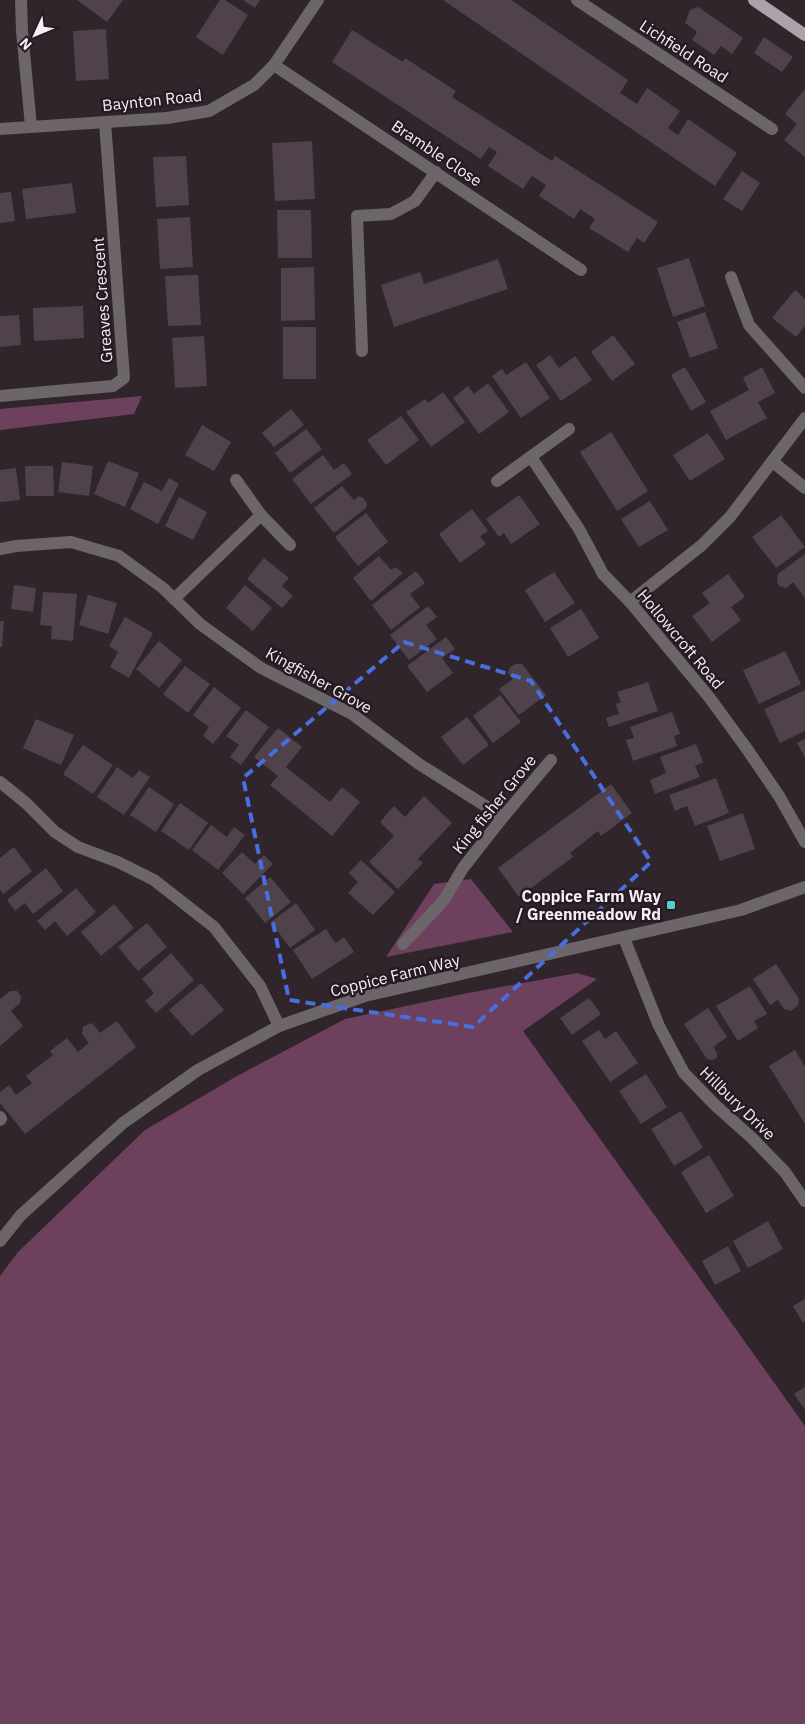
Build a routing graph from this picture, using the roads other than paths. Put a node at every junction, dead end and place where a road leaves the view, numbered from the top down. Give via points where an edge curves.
1 (21, 0) edge
2 (318, 0) edge
3 (577, 0) edge
4 (754, 0) edge
5 (805, 35) edge
6 (274, 65) junction
7 (105, 122) junction
8 (31, 126) junction
9 (0, 129) edge
10 (772, 129) dead end
11 (436, 172) junction
12 (581, 270) dead end
13 (732, 277) dead end
14 (362, 351) dead end
15 (805, 388) edge
16 (0, 396) edge
17 (805, 418) edge
18 (569, 429) dead end
19 (531, 457) junction
20 (773, 462) junction
21 (236, 480) dead end
22 (497, 481) dead end
23 (805, 488) edge
24 (261, 515) junction
25 (290, 545) dead end
26 (0, 549) edge
27 (174, 599) junction
28 (630, 602) junction
29 (551, 760) dead end
30 (0, 782) edge
31 (503, 817) junction
32 (805, 842) edge
33 (805, 887) edge
34 (624, 938) junction
35 (402, 944) dead end
36 (279, 1026) junction
37 (805, 1201) edge
38 (0, 1241) edge

1 - 8 street
2 - 6 street, Baynton Road
3 - 10 street, Lichfield Road
4 - 5 main road
6 - 7 street, Baynton Road via 254,85 209,111 167,118
6 - 11 street, Bramble Close
7 - 8 street, Baynton Road
7 - 16 street, Greaves Crescent via 124,378 113,386
8 - 9 street, Baynton Road
11 - 12 street, Bramble Close
11 - 14 street via 415,201 391,214 357,216
13 - 15 street via 749,325
17 - 20 street
18 - 19 street
19 - 22 street
19 - 28 street, Hollowcroft Road via 579,529 603,574
20 - 23 street
20 - 28 street via 730,517 702,545
21 - 24 street
24 - 25 street
24 - 27 street
26 - 27 street, Kingfisher Grove via 71,542 93,548 119,556
27 - 31 street, Kingfisher Grove via 200,624 261,668 352,714 418,764
28 - 32 street, Hollowcroft Road via 748,749
29 - 31 street, King fisher Grove
30 - 36 street via 55,832 78,847 154,880 214,927 260,986
31 - 35 street, King fisher Grove via 463,868 444,900
33 - 34 street, Coppice Farm Way via 741,910
34 - 36 street, Coppice Farm Way via 365,996
34 - 37 street, Hillbury Drive via 659,1026 684,1073 785,1172
36 - 38 street, Coppice Farm Way via 198,1070 123,1123 21,1215

